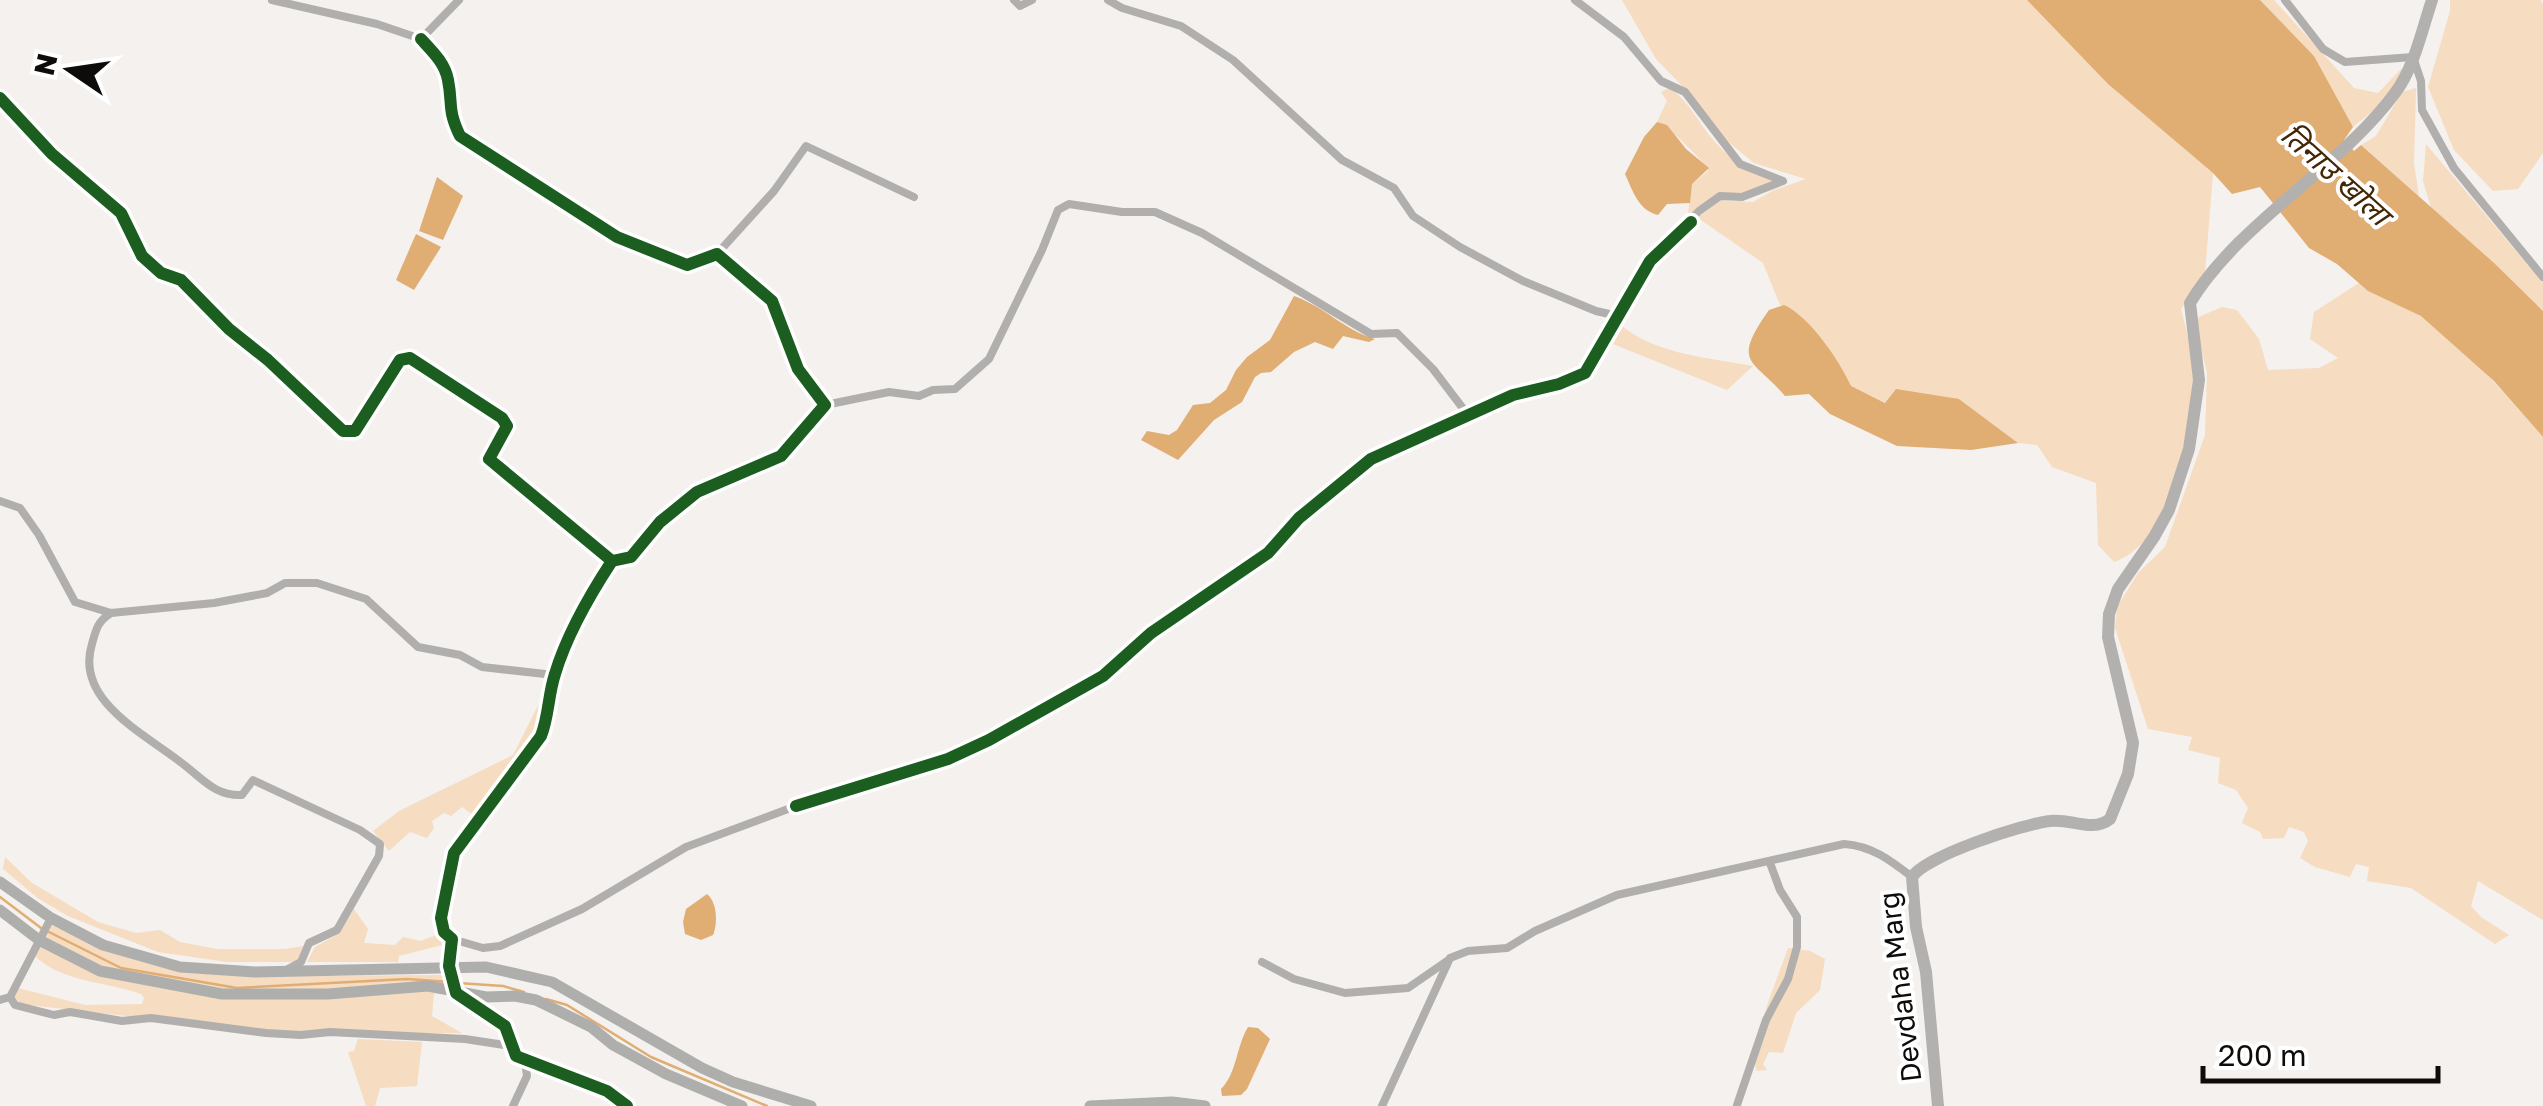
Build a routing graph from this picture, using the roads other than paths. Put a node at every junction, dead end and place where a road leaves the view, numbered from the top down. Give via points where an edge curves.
1 (272, 0) edge
2 (459, 0) edge
3 (1014, 0) edge
4 (1032, 0) edge
5 (1108, 0) edge
6 (1575, 0) edge
7 (2284, 0) edge
8 (2432, 0) edge
9 (421, 39) junction
10 (2413, 56) junction
11 (0, 98) edge
12 (914, 196) dead end
13 (717, 254) junction
14 (2543, 277) edge
15 (1618, 316) junction
16 (824, 406) junction
17 (1468, 415) junction
18 (0, 501) edge
19 (612, 561) junction
20 (111, 612) junction
21 (554, 676) junction
22 (1770, 863) junction
23 (1912, 876) junction
24 (0, 882) edge
25 (0, 910) edge
26 (51, 918) junction
27 (39, 940) junction
28 (452, 940) junction
29 (1450, 958) junction
30 (1262, 962) dead end
31 (286, 970) junction
32 (451, 970) junction
33 (454, 990) junction
34 (5, 999) edge
35 (511, 1046) junction
36 (525, 1062) junction
37 (1737, 1105) edge
38 (514, 1106) edge
39 (627, 1106) edge
40 (742, 1106) edge
41 (811, 1106) edge
42 (1090, 1106) edge
43 (1204, 1106) edge
44 (1382, 1106) edge
45 (1938, 1106) edge

1 - 9 street
2 - 9 street
3 - 4 street via 1020,6
5 - 15 street via 1181,26 1233,60 1342,160 1394,188 1413,216 1460,247 1523,281
6 - 15 street via 1624,37 1661,80 1685,92 1740,164 1783,182 1742,197 1720,196 1699,211 1650,260
7 - 10 street via 2323,49 2345,62
8 - 10 main road, Devdaha Marg
9 - 13 street via 442,62 460,136 617,238 687,266
10 - 14 street via 2422,110 2454,168
10 - 23 main road, Devdaha Marg via 2398,90 2241,244 2190,304 2199,380 2189,449 2169,510 2109,614 2108,637 2134,743 2110,819 2095,827 2042,822 1942,854
11 - 19 street via 52,154 122,213 142,256 161,274 181,280 343,431 355,430 400,360 410,358 502,418 507,426 489,460
12 - 13 street via 806,146
13 - 16 street via 772,301 798,369
15 - 17 street via 1585,373
16 - 17 street via 889,392 920,396 954,389 989,358 1058,210 1069,204 1154,212 1202,233 1371,334 1397,332
16 - 19 street via 781,456 697,492 630,557
17 - 28 street via 1371,459 1298,518 1268,552 1151,632 1103,676 968,751 686,846 582,909 500,946
18 - 20 street via 20,508 75,602
19 - 21 street
20 - 21 street via 317,583 366,599 418,647 482,667
20 - 31 street via 99,620 87,660 96,688 127,725 227,796 242,795 253,780 380,844 338,930 309,943 301,962
21 - 28 street via 540,736 454,853 441,918
22 - 23 street via 1858,845
22 - 29 street via 1617,895 1507,948
22 - 37 street via 1797,918 1797,946
23 - 45 main road, Devdaha Marg
24 - 26 main road
25 - 27 main road
26 - 27 street
26 - 31 main road via 103,945 180,967
27 - 33 main road via 100,970 222,994
27 - 34 street
28 - 32 street
29 - 30 street via 1408,988 1345,993
29 - 44 street
31 - 32 main road
32 - 33 street
32 - 41 main road via 486,967 552,982 702,1068
33 - 35 street via 506,1026
33 - 40 main road via 551,1005 666,1074
34 - 35 street via 54,1016 70,1012 266,1034 330,1032
35 - 36 street
36 - 38 street via 527,1076
36 - 39 street via 607,1091
42 - 43 main road

